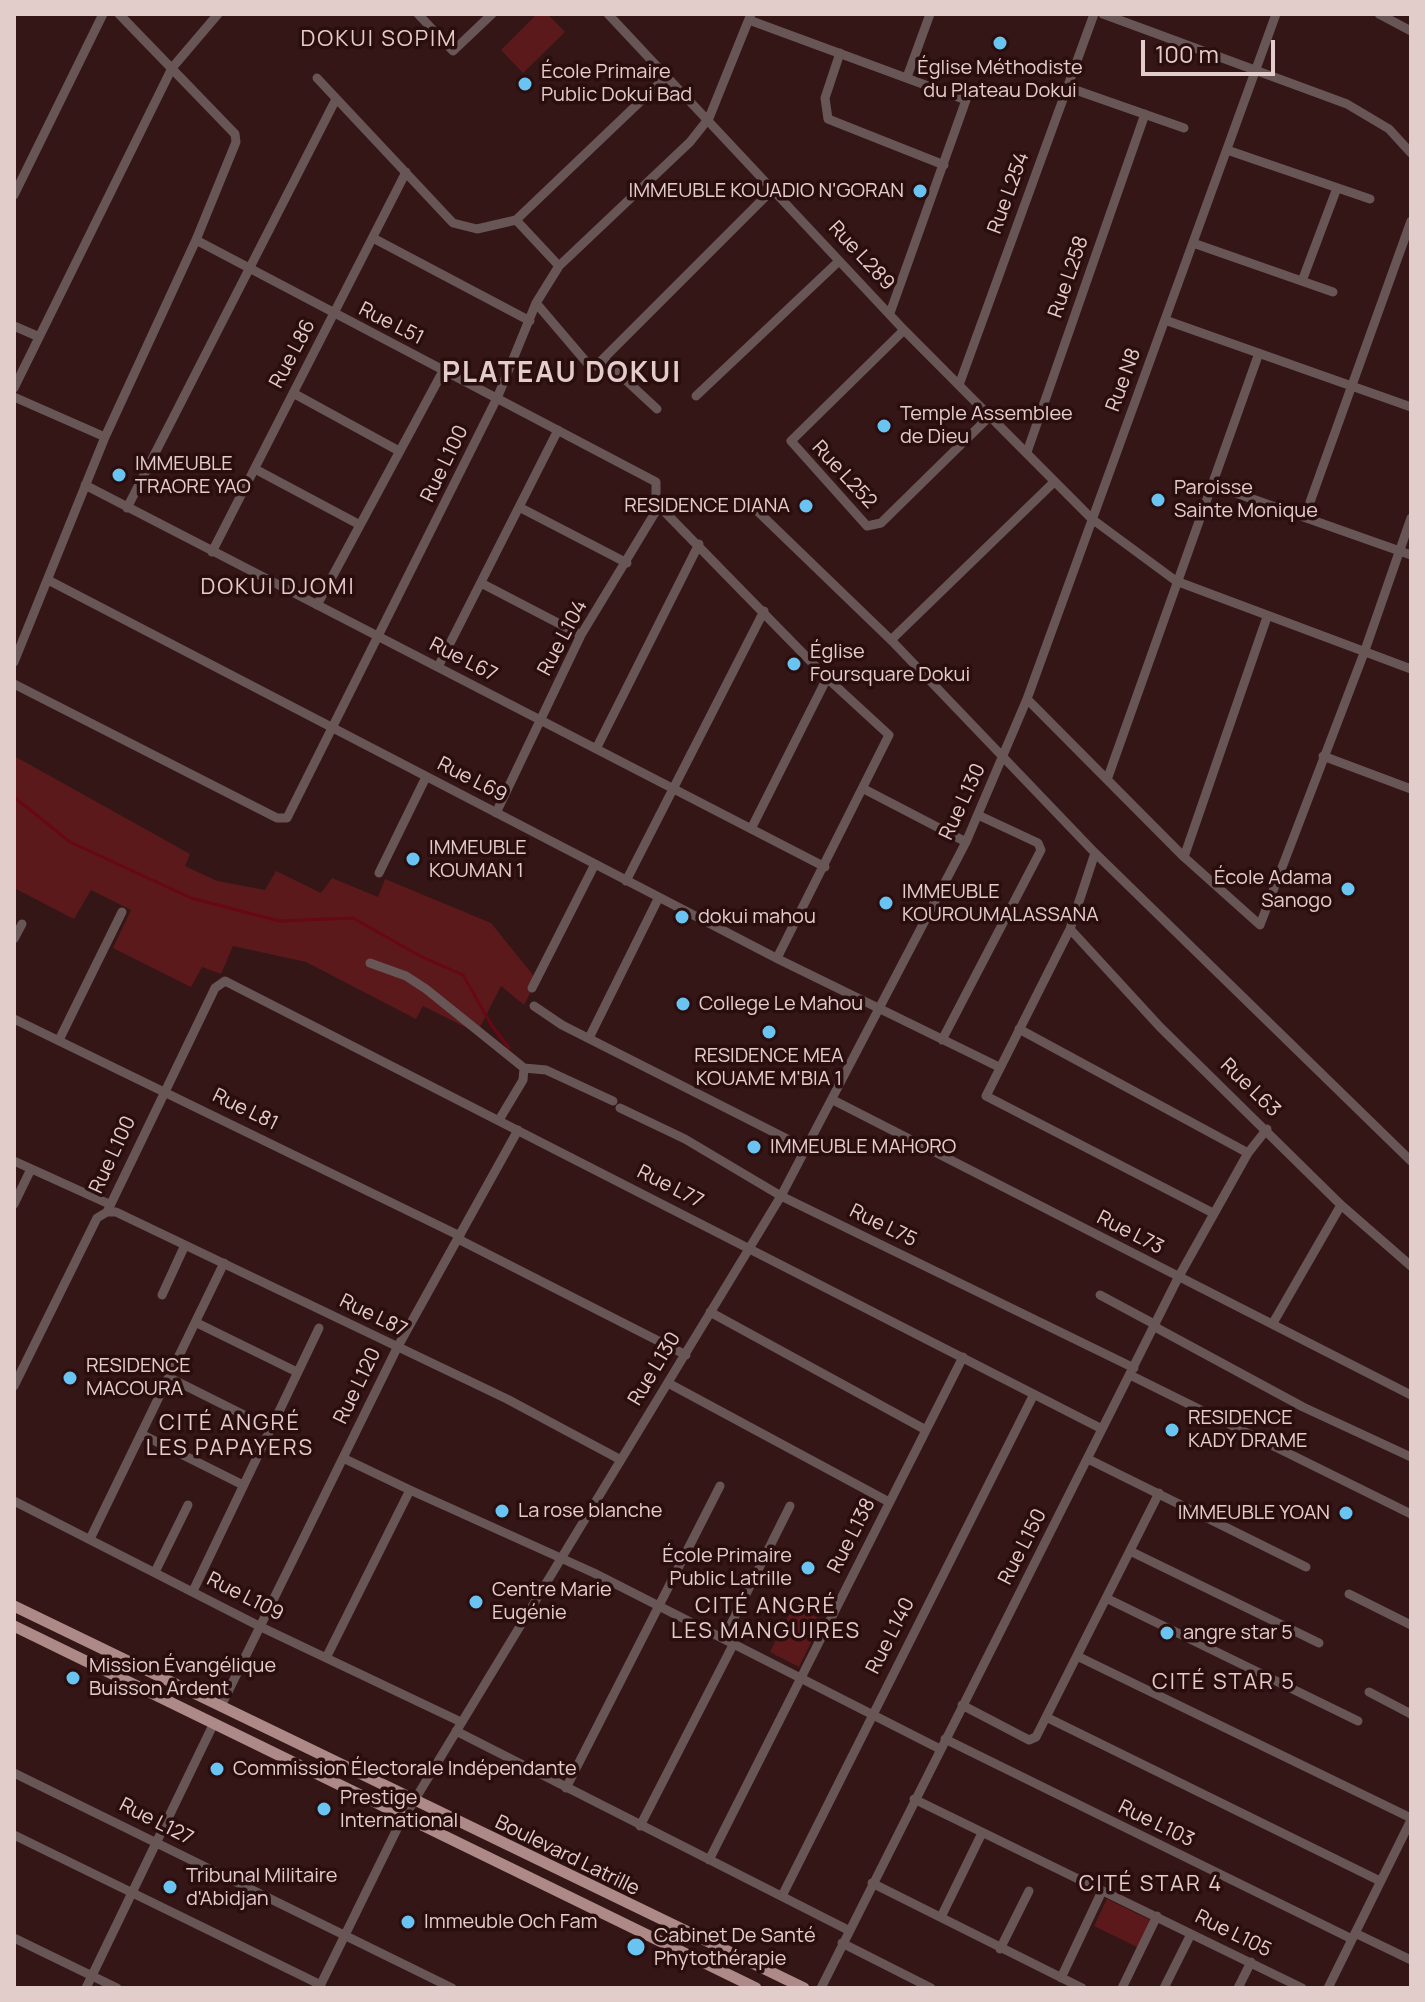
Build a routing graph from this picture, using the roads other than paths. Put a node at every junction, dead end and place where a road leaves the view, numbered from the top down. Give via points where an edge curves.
1 (103, 14) edge
2 (119, 14) edge
3 (218, 14) edge
4 (418, 14) edge
5 (492, 14) edge
6 (608, 14) edge
7 (930, 14) edge
8 (1094, 14) edge
9 (1103, 14) edge
10 (1276, 14) edge
11 (1379, 14) edge
12 (750, 17) edge
13 (1411, 31) edge
14 (840, 53) junction
15 (172, 68) junction
16 (1257, 68) junction
17 (667, 76) junction
18 (907, 77) junction
19 (317, 78) dead end
20 (1067, 87) junction
21 (336, 99) junction
22 (1145, 114) junction
23 (709, 118) junction
24 (1184, 128) dead end
25 (1227, 150) junction
26 (1411, 153) edge
27 (944, 165) junction
28 (406, 172) junction
29 (1337, 188) junction
30 (773, 189) junction
31 (14, 195) edge
32 (1370, 199) dead end
33 (516, 220) junction
34 (1411, 221) edge
35 (373, 238) junction
36 (196, 240) junction
37 (1193, 243) junction
38 (839, 261) junction
39 (559, 266) junction
40 (247, 269) junction
41 (1302, 281) junction
42 (1333, 292) dead end
43 (536, 303) junction
44 (890, 313) junction
45 (334, 315) junction
46 (1165, 320) junction
47 (530, 321) junction
48 (14, 326) edge
49 (904, 330) junction
50 (37, 336) junction
51 (1259, 353) junction
52 (603, 359) junction
53 (443, 371) junction
54 (959, 385) junction
55 (1352, 387) junction
56 (14, 388) edge
57 (293, 393) junction
58 (498, 396) junction
59 (696, 396) dead end
60 (14, 397) edge
61 (1411, 407) edge
62 (657, 409) dead end
63 (990, 416) junction
64 (558, 430) junction
65 (105, 437) junction
66 (399, 451) junction
67 (1027, 452) junction
68 (255, 469) junction
69 (656, 482) joint
70 (1053, 483) junction
71 (85, 485) junction
72 (1213, 485) junction
73 (748, 502) dead end
74 (657, 504) junction
75 (519, 507) junction
76 (127, 508) junction
77 (1305, 516) junction
78 (1411, 518) edge
79 (1092, 519) junction
80 (360, 525) junction
81 (699, 544) junction
82 (1400, 551) junction
83 (212, 552) junction
84 (1411, 555) edge
85 (627, 563) junction
86 (50, 581) junction
87 (1176, 581) junction
88 (481, 583) junction
89 (317, 605) junction
90 (764, 611) junction
91 (1267, 617) junction
92 (581, 635) junction
93 (380, 638) junction
94 (891, 640) junction
95 (1364, 653) junction
96 (14, 662) edge
97 (438, 667) junction
98 (1411, 669) edge
99 (827, 678) junction
100 (14, 684) edge
101 (1027, 699) junction
102 (542, 720) junction
103 (333, 730) junction
104 (596, 749) junction
105 (1323, 756) junction
106 (1003, 758) junction
107 (426, 777) junction
108 (1108, 777) junction
109 (674, 789) junction
110 (864, 789) junction
111 (1411, 789) edge
112 (496, 813) junction
113 (978, 815) junction
114 (751, 829) junction
115 (966, 842) junction
116 (1095, 853) junction
117 (1184, 857) junction
118 (595, 864) junction
119 (825, 867) junction
120 (379, 873) dead end
121 (626, 881) junction
122 (659, 897) junction
123 (122, 912) dead end
124 (22, 924) dead end
125 (1070, 929) junction
126 (14, 939) edge
127 (777, 958) junction
128 (370, 963) dead end
129 (221, 981) joint
130 (532, 988) dead end
131 (534, 1006) dead end
132 (879, 1009) junction
133 (14, 1019) edge
134 (1019, 1029) junction
135 (589, 1038) junction
136 (59, 1040) junction
137 (942, 1040) junction
138 (999, 1067) junction
139 (524, 1068) junction
140 (163, 1089) junction
141 (833, 1100) junction
142 (499, 1120) junction
143 (1267, 1129) junction
144 (518, 1130) junction
145 (807, 1149) junction
146 (1248, 1153) junction
147 (14, 1161) edge
148 (1411, 1161) edge
149 (31, 1169) junction
150 (781, 1196) junction
151 (14, 1204) edge
152 (1341, 1205) junction
153 (108, 1208) junction
154 (1213, 1213) junction
155 (459, 1238) junction
156 (185, 1245) junction
157 (750, 1248) junction
158 (224, 1263) junction
159 (1411, 1266) edge
160 (1178, 1278) junction
161 (162, 1295) dead end
162 (1100, 1295) dead end
163 (710, 1312) junction
164 (1273, 1323) junction
165 (201, 1325) junction
166 (1155, 1326) junction
167 (319, 1328) dead end
168 (397, 1348) junction
169 (686, 1355) junction
170 (963, 1357) junction
171 (1132, 1371) junction
172 (297, 1372) junction
173 (170, 1378) junction
174 (668, 1383) junction
175 (14, 1386) edge
176 (1410, 1392) edge
177 (1034, 1394) junction
178 (270, 1428) junction
179 (1102, 1429) junction
180 (926, 1430) junction
181 (146, 1437) junction
182 (1411, 1457) edge
183 (343, 1458) junction
184 (1088, 1459) junction
185 (621, 1460) junction
186 (243, 1485) junction
187 (720, 1486) dead end
188 (410, 1490) junction
189 (1159, 1493) junction
190 (14, 1501) edge
191 (889, 1502) junction
192 (188, 1505) dead end
193 (790, 1506) dead end
194 (1411, 1514) edge
195 (90, 1539) junction
196 (1130, 1551) junction
197 (560, 1559) junction
198 (1306, 1567) dead end
199 (156, 1569) junction
200 (193, 1591) junction
201 (1349, 1594) dead end
202 (1106, 1598) junction
203 (659, 1605) junction
204 (14, 1606) edge
205 (1411, 1625) edge
206 (14, 1626) edge
207 (261, 1627) junction
208 (724, 1638) junction
209 (734, 1643) junction
210 (1319, 1643) dead end
211 (327, 1656) junction
212 (1077, 1656) junction
213 (801, 1678) junction
214 (1369, 1692) dead end
215 (962, 1705) junction
216 (221, 1706) junction
217 (1411, 1714) edge
218 (872, 1715) junction
219 (1046, 1717) junction
220 (1358, 1721) dead end
221 (214, 1723) junction
222 (458, 1726) junction
223 (942, 1744) junction
224 (14, 1773) edge
225 (566, 1788) junction
226 (914, 1799) junction
227 (414, 1802) junction
228 (405, 1817) junction
229 (1411, 1819) edge
230 (640, 1826) junction
231 (982, 1833) junction
232 (14, 1835) edge
233 (156, 1843) junction
234 (709, 1860) junction
235 (1380, 1881) junction
236 (872, 1883) junction
237 (1029, 1891) dead end
238 (1102, 1891) junction
239 (132, 1892) junction
240 (782, 1896) junction
241 (1157, 1916) junction
242 (941, 1917) junction
243 (848, 1930) junction
244 (1191, 1934) junction
245 (344, 1936) junction
246 (1354, 1936) junction
247 (14, 1938) edge
248 (842, 1943) junction
249 (1000, 1949) junction
250 (1411, 1960) edge
251 (1251, 1962) junction
252 (92, 1975) junction
253 (1061, 1978) junction
254 (320, 1986) edge
255 (86, 1988) edge
256 (117, 1988) edge
257 (452, 1988) edge
258 (756, 1988) edge
259 (804, 1988) edge
260 (821, 1988) edge
261 (931, 1988) edge
262 (1082, 1988) edge
263 (1122, 1988) edge
264 (1164, 1988) edge
265 (1238, 1988) edge
266 (1302, 1988) edge
267 (1328, 1988) edge

1 - 31 street
2 - 15 street
3 - 15 street
4 - 5 street via 453,51
6 - 17 street, Rue L289
7 - 18 street
8 - 20 street, Rue L254
9 - 16 street
10 - 16 street, Rue N8
11 - 13 street
12 - 14 street
12 - 23 street, Rue L100
14 - 18 street
14 - 27 street via 825,98 828,119
15 - 36 street via 235,134 234,150
15 - 50 street
16 - 25 street, Rue N8
16 - 26 street via 1368,115
17 - 23 street, Rue L289
17 - 33 street
18 - 27 street via 967,104
19 - 21 street
20 - 22 street
20 - 54 street, Rue L254
21 - 28 street
21 - 40 street
22 - 24 street
22 - 67 street, Rue L258
23 - 30 street, Rue L289
23 - 39 street, Rue L100
25 - 29 street
25 - 37 street, Rue N8
27 - 44 street
28 - 33 street via 453,223 477,229
28 - 35 street, Rue L86
29 - 32 street
29 - 41 street
30 - 38 street, Rue L289
30 - 52 street
33 - 39 street
34 - 55 street
35 - 45 street, Rue L86
35 - 47 street
36 - 40 street, Rue L51
36 - 65 street
37 - 41 street
37 - 46 street, Rue N8
38 - 44 street, Rue L289
38 - 59 street
39 - 43 street, Rue L100
40 - 45 street, Rue L51
40 - 76 street
41 - 42 street
43 - 47 street, Rue L100
43 - 52 street via 588,364
44 - 49 street, Rue L289
45 - 53 street, Rue L51
45 - 57 street, Rue L86
46 - 51 street
46 - 79 street, Rue N8
47 - 58 street, Rue L100
48 - 50 street
49 - 54 street, Rue L289
49 - 63 street, Rue L252 via 791,441 867,526 881,523
50 - 56 street
51 - 55 street
51 - 72 street
52 - 62 street
53 - 58 street, Rue L51
53 - 66 street
54 - 63 street, Rue L289
55 - 61 street
55 - 77 street
57 - 66 street
57 - 68 street, Rue L86
58 - 64 street, Rue L51
58 - 93 street, Rue L100
60 - 65 street
63 - 67 street, Rue L289
64 - 69 street, Rue L51
64 - 75 street
65 - 71 street
66 - 80 street
67 - 70 street, Rue L289
68 - 80 street
68 - 83 street, Rue L86
69 - 74 street, Rue L104
70 - 79 street, Rue L289
70 - 94 street
71 - 76 street, Rue L67
71 - 86 street
72 - 77 street
72 - 87 street
73 - 94 street
74 - 81 street
74 - 85 street, Rue L104
75 - 85 street
75 - 88 street
76 - 83 street, Rue L67
77 - 82 street
78 - 82 street
79 - 87 street, Rue L289
79 - 101 street, Rue N8
80 - 89 street
81 - 90 street
81 - 104 street
82 - 84 street
82 - 95 street
83 - 89 street, Rue L67
85 - 92 street, Rue L104
86 - 96 street
86 - 103 street, Rue L69
87 - 91 street, Rue L289
87 - 108 street
88 - 92 street
88 - 97 street
89 - 93 street, Rue L67
90 - 99 street
90 - 109 street
91 - 95 street, Rue L289
91 - 117 street
92 - 102 street, Rue L104
93 - 97 street, Rue L67
93 - 103 street, Rue L100
94 - 106 street
95 - 98 street, Rue L289
95 - 105 street
97 - 102 street, Rue L67
99 - 110 street via 889,737
99 - 114 street
100 - 103 street, Rue L100 via 284,820
101 - 106 street, Rue N8
101 - 108 street
102 - 104 street, Rue L67
102 - 112 street, Rue L104
103 - 107 street, Rue L69
104 - 109 street, Rue L67
105 - 111 street
105 - 117 street via 1260,925
106 - 113 street, Rue L130
106 - 116 street
107 - 112 street, Rue L69
107 - 120 street
108 - 117 street
109 - 114 street, Rue L67
109 - 121 street
110 - 115 street
110 - 119 street
112 - 118 street, Rue L69
113 - 115 street, Rue L130
113 - 137 street via 1038,843 1041,850
114 - 119 street, Rue L67
115 - 132 street, Rue L130
116 - 125 street
116 - 148 street
118 - 121 street, Rue L69
118 - 130 street
119 - 127 street
121 - 122 street, Rue L69
122 - 127 street, Rue L69
122 - 135 street
123 - 136 street
124 - 126 street
125 - 134 street
125 - 143 street, Rue L63 via 1160,1027
127 - 132 street, Rue L69
128 - 139 street via 426,989
129 - 140 street, Rue L100
129 - 142 street, Rue L77
131 - 135 street
132 - 137 street, Rue L69
132 - 141 street, Rue L130
133 - 136 street, Rue L81
134 - 138 street
134 - 146 street
135 - 145 street
136 - 140 street, Rue L81
137 - 138 street, Rue L69
138 - 154 street via 988,1098
139 - 142 street via 523,1080
139 - 150 street, Rue L75 via 546,1070 617,1105
140 - 153 street, Rue L100
140 - 155 street, Rue L81
141 - 145 street, Rue L130
141 - 160 street, Rue L73
142 - 144 street, Rue L77
143 - 146 street, Rue L150
143 - 152 street, Rue L63
144 - 155 street, Rue L120
144 - 157 street, Rue L77
145 - 150 street, Rue L130
146 - 154 street, Rue L150
147 - 149 street, Rue L87
149 - 151 street
149 - 153 street, Rue L87
150 - 157 street, Rue L130
150 - 171 street, Rue L75
152 - 159 street, Rue L63
152 - 164 street
153 - 156 street, Rue L87
153 - 175 street, Rue L100 via 97,1218
154 - 160 street, Rue L150
155 - 168 street, Rue L120
155 - 169 street, Rue L81
156 - 158 street, Rue L87
156 - 161 street
157 - 163 street, Rue L130
157 - 170 street, Rue L77
158 - 165 street
158 - 168 street, Rue L87
160 - 164 street, Rue L73
160 - 166 street, Rue L150
162 - 166 street
163 - 169 street, Rue L130
163 - 180 street
164 - 176 street, Rue L73
165 - 172 street
165 - 173 street
166 - 171 street, Rue L150
166 - 182 street via 1303,1407
167 - 172 street
168 - 183 street, Rue L120
168 - 185 street, Rue L87
169 - 174 street, Rue L130
170 - 177 street, Rue L77
170 - 180 street, Rue L138
171 - 179 street, Rue L150
171 - 194 street, Rue L75
172 - 178 street
173 - 178 street
173 - 181 street
174 - 185 street, Rue L130
174 - 191 street
177 - 179 street, Rue L77
177 - 218 street, Rue L140
178 - 186 street
179 - 184 street, Rue L150
180 - 191 street, Rue L138
181 - 186 street
181 - 195 street
183 - 188 street, Rue L103
183 - 207 street, Rue L120
184 - 189 street
184 - 215 street, Rue L150
185 - 197 street, Rue L130
186 - 200 street
187 - 203 street
188 - 197 street, Rue L103
188 - 211 street
189 - 196 street
189 - 198 street
190 - 195 street, Rue L109
191 - 213 street, Rue L138
192 - 199 street
193 - 208 street
195 - 199 street, Rue L109
196 - 202 street
196 - 210 street
197 - 203 street, Rue L103
197 - 222 street, Rue L130
199 - 200 street, Rue L109
200 - 207 street, Rue L109
201 - 205 street
202 - 212 street
202 - 220 street
203 - 208 street, Rue L103
203 - 225 street
204 - 216 main road, Boulevard Latrille
206 - 221 main road, Boulevard Latrille
207 - 211 street, Rue L109
207 - 216 street, Rue L120
208 - 209 street, Rue L103
209 - 213 street, Rue L103
209 - 230 street
211 - 222 street, Rue L109
212 - 219 street
212 - 229 street
213 - 218 street, Rue L103
213 - 234 street, Rue L138
214 - 217 street
215 - 219 street via 1029,1740
215 - 223 street, Rue L150
216 - 227 main road, Boulevard Latrille
218 - 223 street, Rue L103
218 - 240 street, Rue L140
219 - 235 street
221 - 228 main road, Boulevard Latrille
221 - 233 street
222 - 225 street, Rue L109
222 - 227 street, Rue L130
223 - 226 street, Rue L150
223 - 246 street, Rue L103
224 - 233 street, Rue L127
225 - 230 street, Rue L109
226 - 231 street, Rue L105
226 - 236 street, Rue L150
227 - 228 street, Rue L130
227 - 259 main road, Boulevard Latrille
228 - 245 street, Rue L130
228 - 258 main road, Boulevard Latrille
229 - 235 street
230 - 234 street, Rue L109
231 - 238 street, Rue L105
231 - 242 street
232 - 239 street
233 - 239 street
233 - 245 street, Rue L127
234 - 240 street, Rue L109
235 - 246 street
236 - 242 street
236 - 243 street, Rue L150
237 - 249 street
238 - 241 street, Rue L105
238 - 253 street
239 - 252 street
239 - 254 street
240 - 243 street, Rue L109
241 - 244 street, Rue L105
241 - 263 street
242 - 249 street
243 - 248 street, Rue L150
244 - 251 street, Rue L105
244 - 264 street
245 - 254 street, Rue L130
245 - 257 street, Rue L127
246 - 250 street, Rue L103
246 - 267 street
247 - 252 street
248 - 260 street, Rue L150
248 - 261 street
249 - 253 street
251 - 265 street
251 - 266 street, Rue L105
252 - 255 street
252 - 256 street
253 - 262 street

